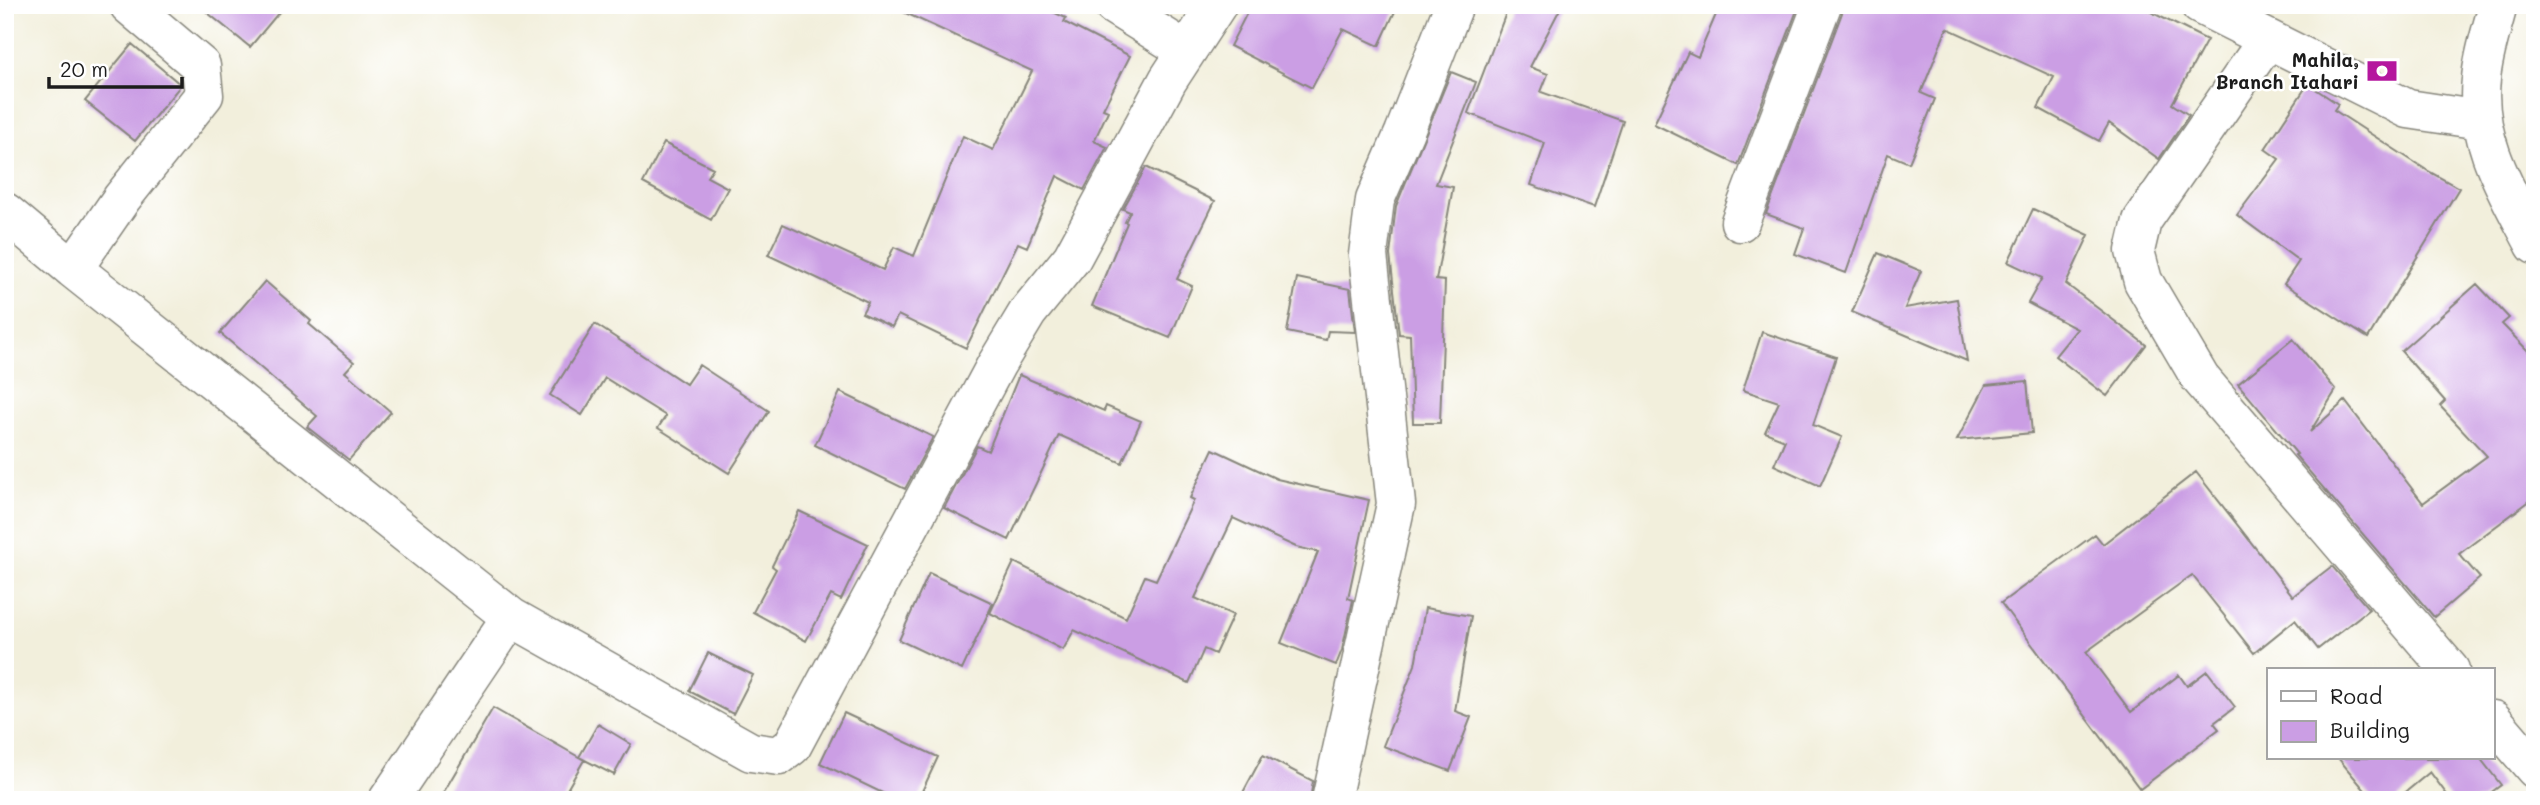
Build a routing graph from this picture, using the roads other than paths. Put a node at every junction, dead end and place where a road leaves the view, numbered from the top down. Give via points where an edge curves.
1 (129, 5) edge
2 (1113, 5) edge
3 (1217, 5) edge
4 (1454, 5) edge
5 (1822, 5) edge
6 (2200, 5) edge
7 (2498, 5) edge
8 (2268, 39) junction
9 (1187, 51) junction
10 (2481, 120) junction
11 (5, 212) edge
12 (1740, 222) dead end
13 (2535, 245) edge
14 (73, 269) junction
15 (511, 617) junction
16 (2448, 668) edge
17 (2494, 721) edge
18 (2535, 769) edge
19 (388, 800) edge
20 (1331, 800) edge

1 - 14 street via 201,66 204,95 122,198
2 - 9 street
3 - 9 street
4 - 20 street via 1375,200 1368,256 1396,504
5 - 12 street
6 - 8 street
7 - 10 street via 2481,79
8 - 10 street via 2408,109
8 - 16 street via 2142,221 2135,251 2143,281 2200,378
9 - 15 street via 1072,258 1028,312 996,365 792,746 779,756 751,752
10 - 13 street via 2493,163
11 - 14 street
14 - 15 street
15 - 19 street
17 - 18 street

